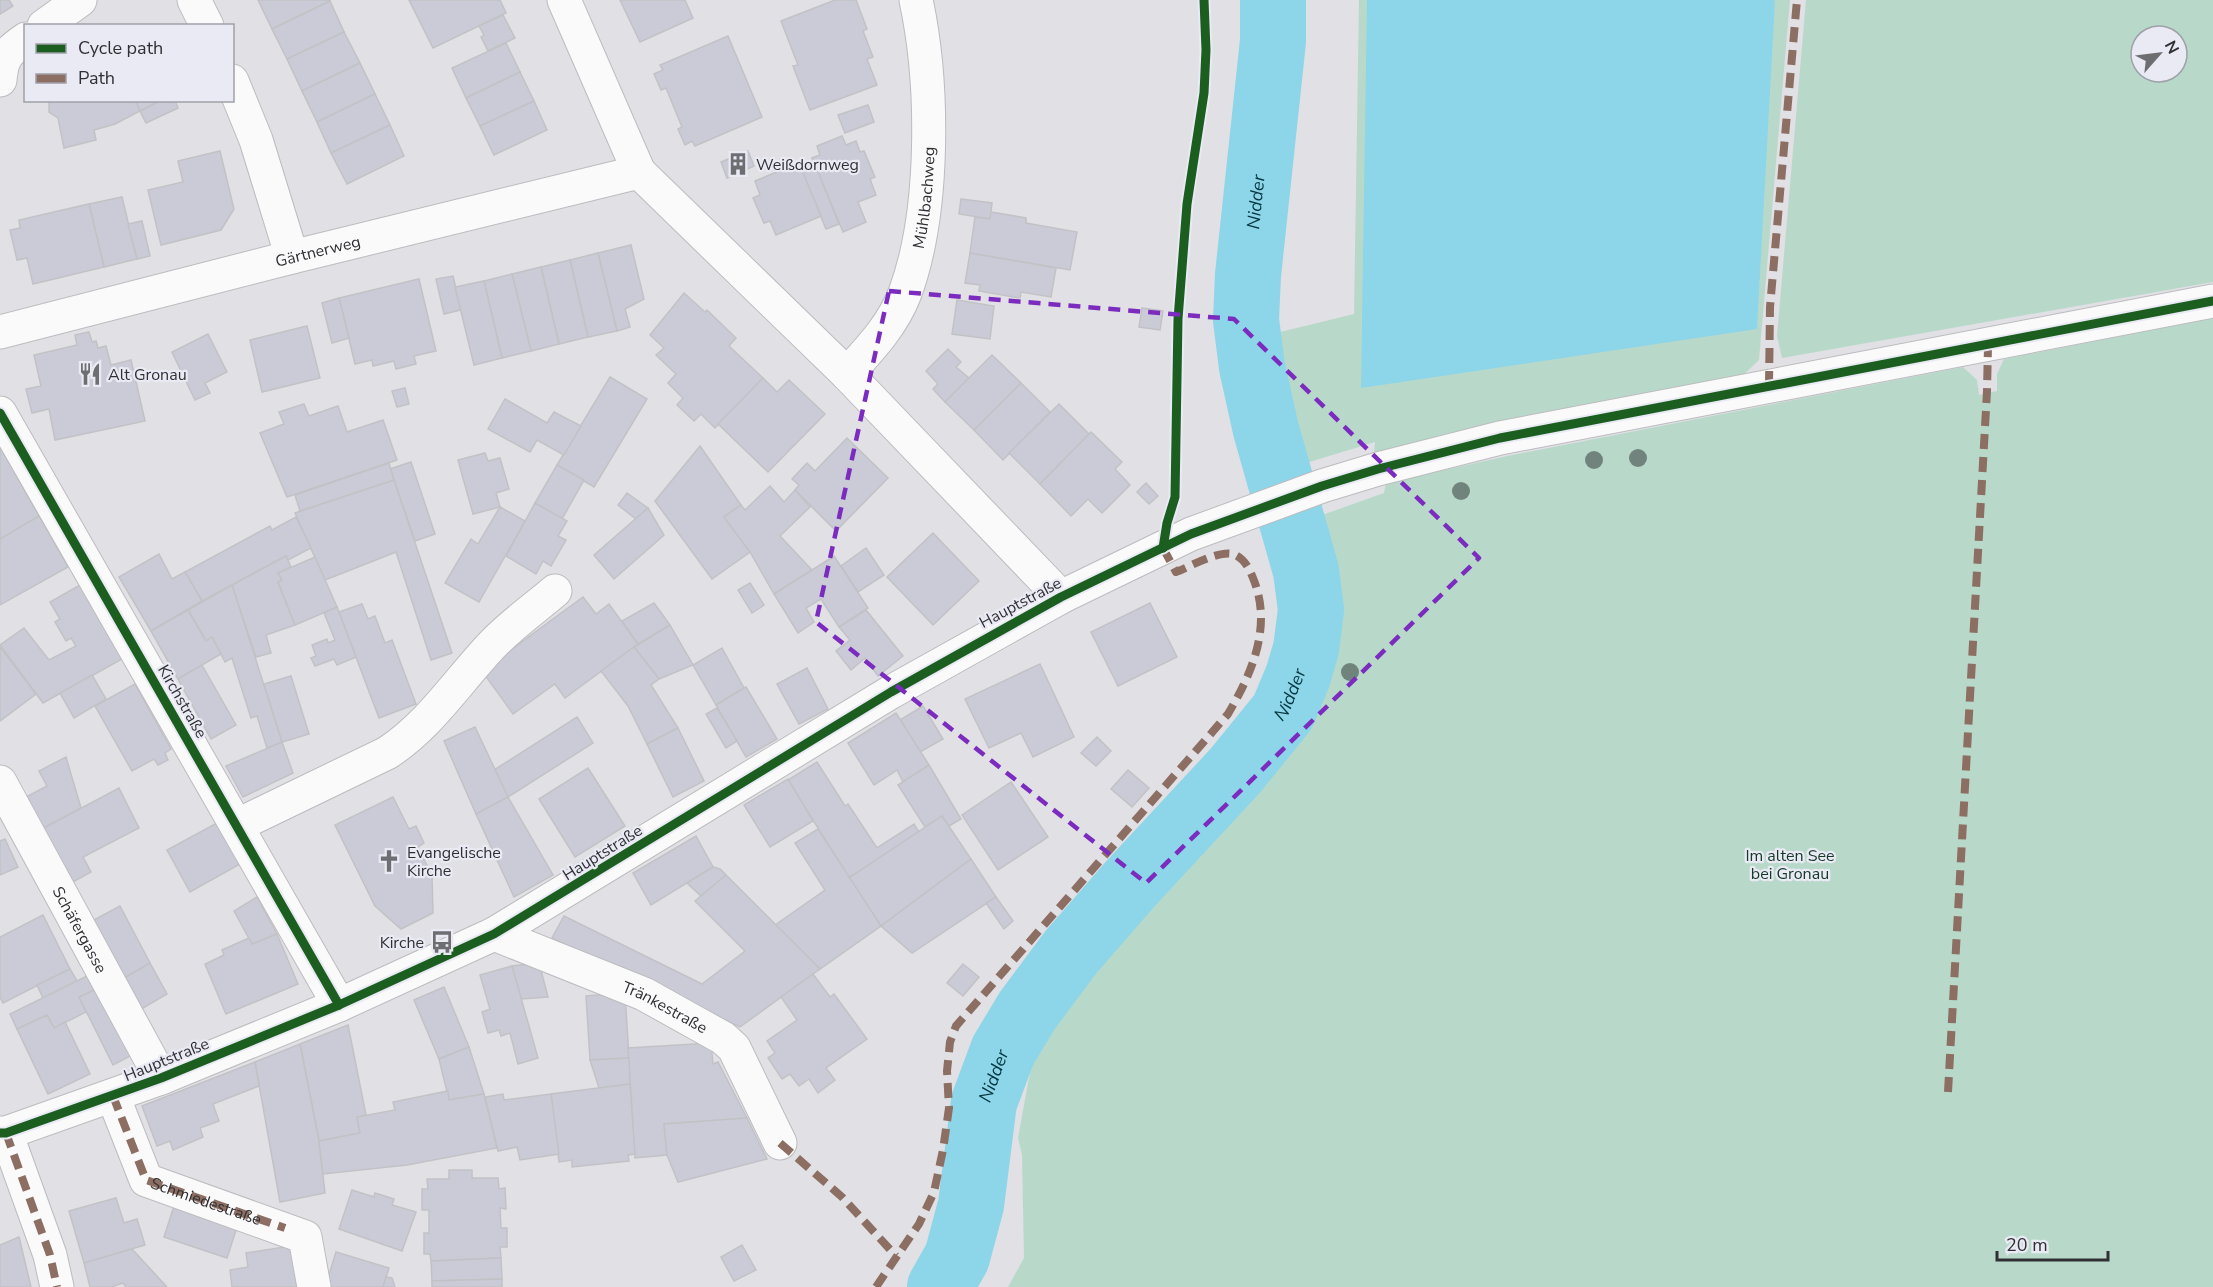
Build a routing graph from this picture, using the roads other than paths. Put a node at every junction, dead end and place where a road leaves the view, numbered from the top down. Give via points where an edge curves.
1 (80, 0) edge
2 (194, 0) edge
3 (564, 0) edge
4 (916, 0) edge
5 (47, 24) edge
6 (206, 24) edge
7 (24, 40) edge
8 (0, 80) edge
9 (234, 86) edge
10 (639, 172) junction
11 (292, 257) junction
12 (2213, 301) edge
13 (0, 332) edge
14 (847, 374) junction
15 (0, 413) edge
16 (555, 591) dead end
17 (1061, 597) junction
18 (0, 782) edge
19 (238, 825) junction
20 (494, 934) junction
21 (339, 1005) junction
22 (161, 1078) junction
23 (113, 1096) junction
24 (3, 1133) edge
25 (780, 1143) dead end
26 (57, 1287) edge
27 (314, 1287) edge

1 - 5 street
2 - 6 street
3 - 10 street
4 - 14 street, Mühlbachweg via 929,121 927,170 915,257 904,294 890,322
7 - 8 street via 3,59
9 - 11 street via 256,140
10 - 11 street, Gärtnerweg
10 - 14 street
11 - 13 street, Gärtnerweg
12 - 17 street, Hauptstraße via 1500,438 1378,469 1191,534
14 - 17 street
15 - 19 street, Kirchstraße
16 - 19 street via 495,642 407,740
17 - 20 street, Hauptstraße via 891,692
18 - 22 street, Schäfergasse
19 - 21 street, Kirchstraße
20 - 21 street, Hauptstraße
20 - 25 street, Tränkestraße via 644,994 723,1038 734,1048
21 - 22 street, Hauptstraße
22 - 23 street, Hauptstraße
23 - 24 street, Hauptstraße
23 - 27 street, Schmiedestraße via 146,1180 305,1237
24 - 26 street via 50,1255

